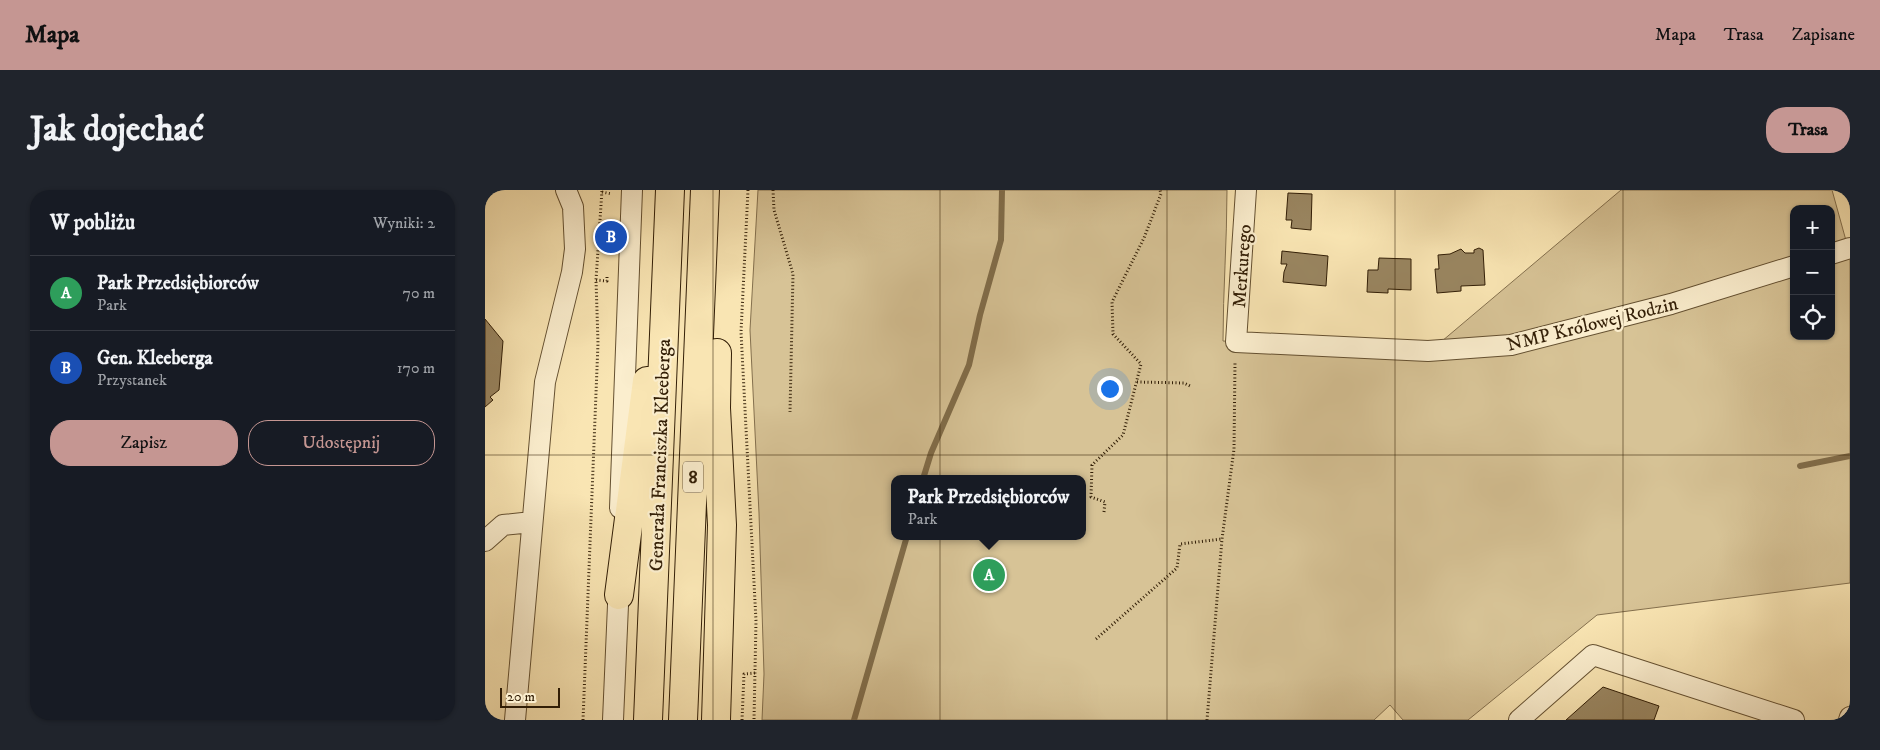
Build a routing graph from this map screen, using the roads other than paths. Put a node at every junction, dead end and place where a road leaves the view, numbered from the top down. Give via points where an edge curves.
1 (566, 190) edge
2 (632, 190) edge
3 (670, 190) edge
4 (705, 190) edge
5 (1246, 190) edge
6 (703, 234) junction
7 (668, 246) junction
8 (1850, 248) edge
9 (1835, 253) edge
10 (1790, 267) edge
11 (1236, 342) joint
12 (532, 522) junction
13 (485, 541) edge
14 (619, 595) junction
15 (515, 720) edge
16 (613, 720) edge
17 (648, 720) edge
18 (683, 720) edge
19 (716, 720) edge
20 (1519, 720) edge
21 (1794, 720) edge

1 - 12 street via 573,207 573,272 545,382
2 - 14 street via 620,458
3 - 7 highway, Generała Franciszka Kleeberga / 8
4 - 6 highway, Generała Franciszka Kleeberga / 8
5 - 11 street, Merkurego
6 - 18 highway, Generała Franciszka Kleeberga / 8
6 - 19 highway via 718,295 716,408 722,525
7 - 14 highway
7 - 17 highway, Generała Franciszka Kleeberga / 8
8 - 9 street
10 - 11 street, NMP Królowej Rodzin via 1671,304 1511,345 1428,351
12 - 13 street via 503,525
12 - 15 street
14 - 16 street
20 - 21 street via 1593,655

